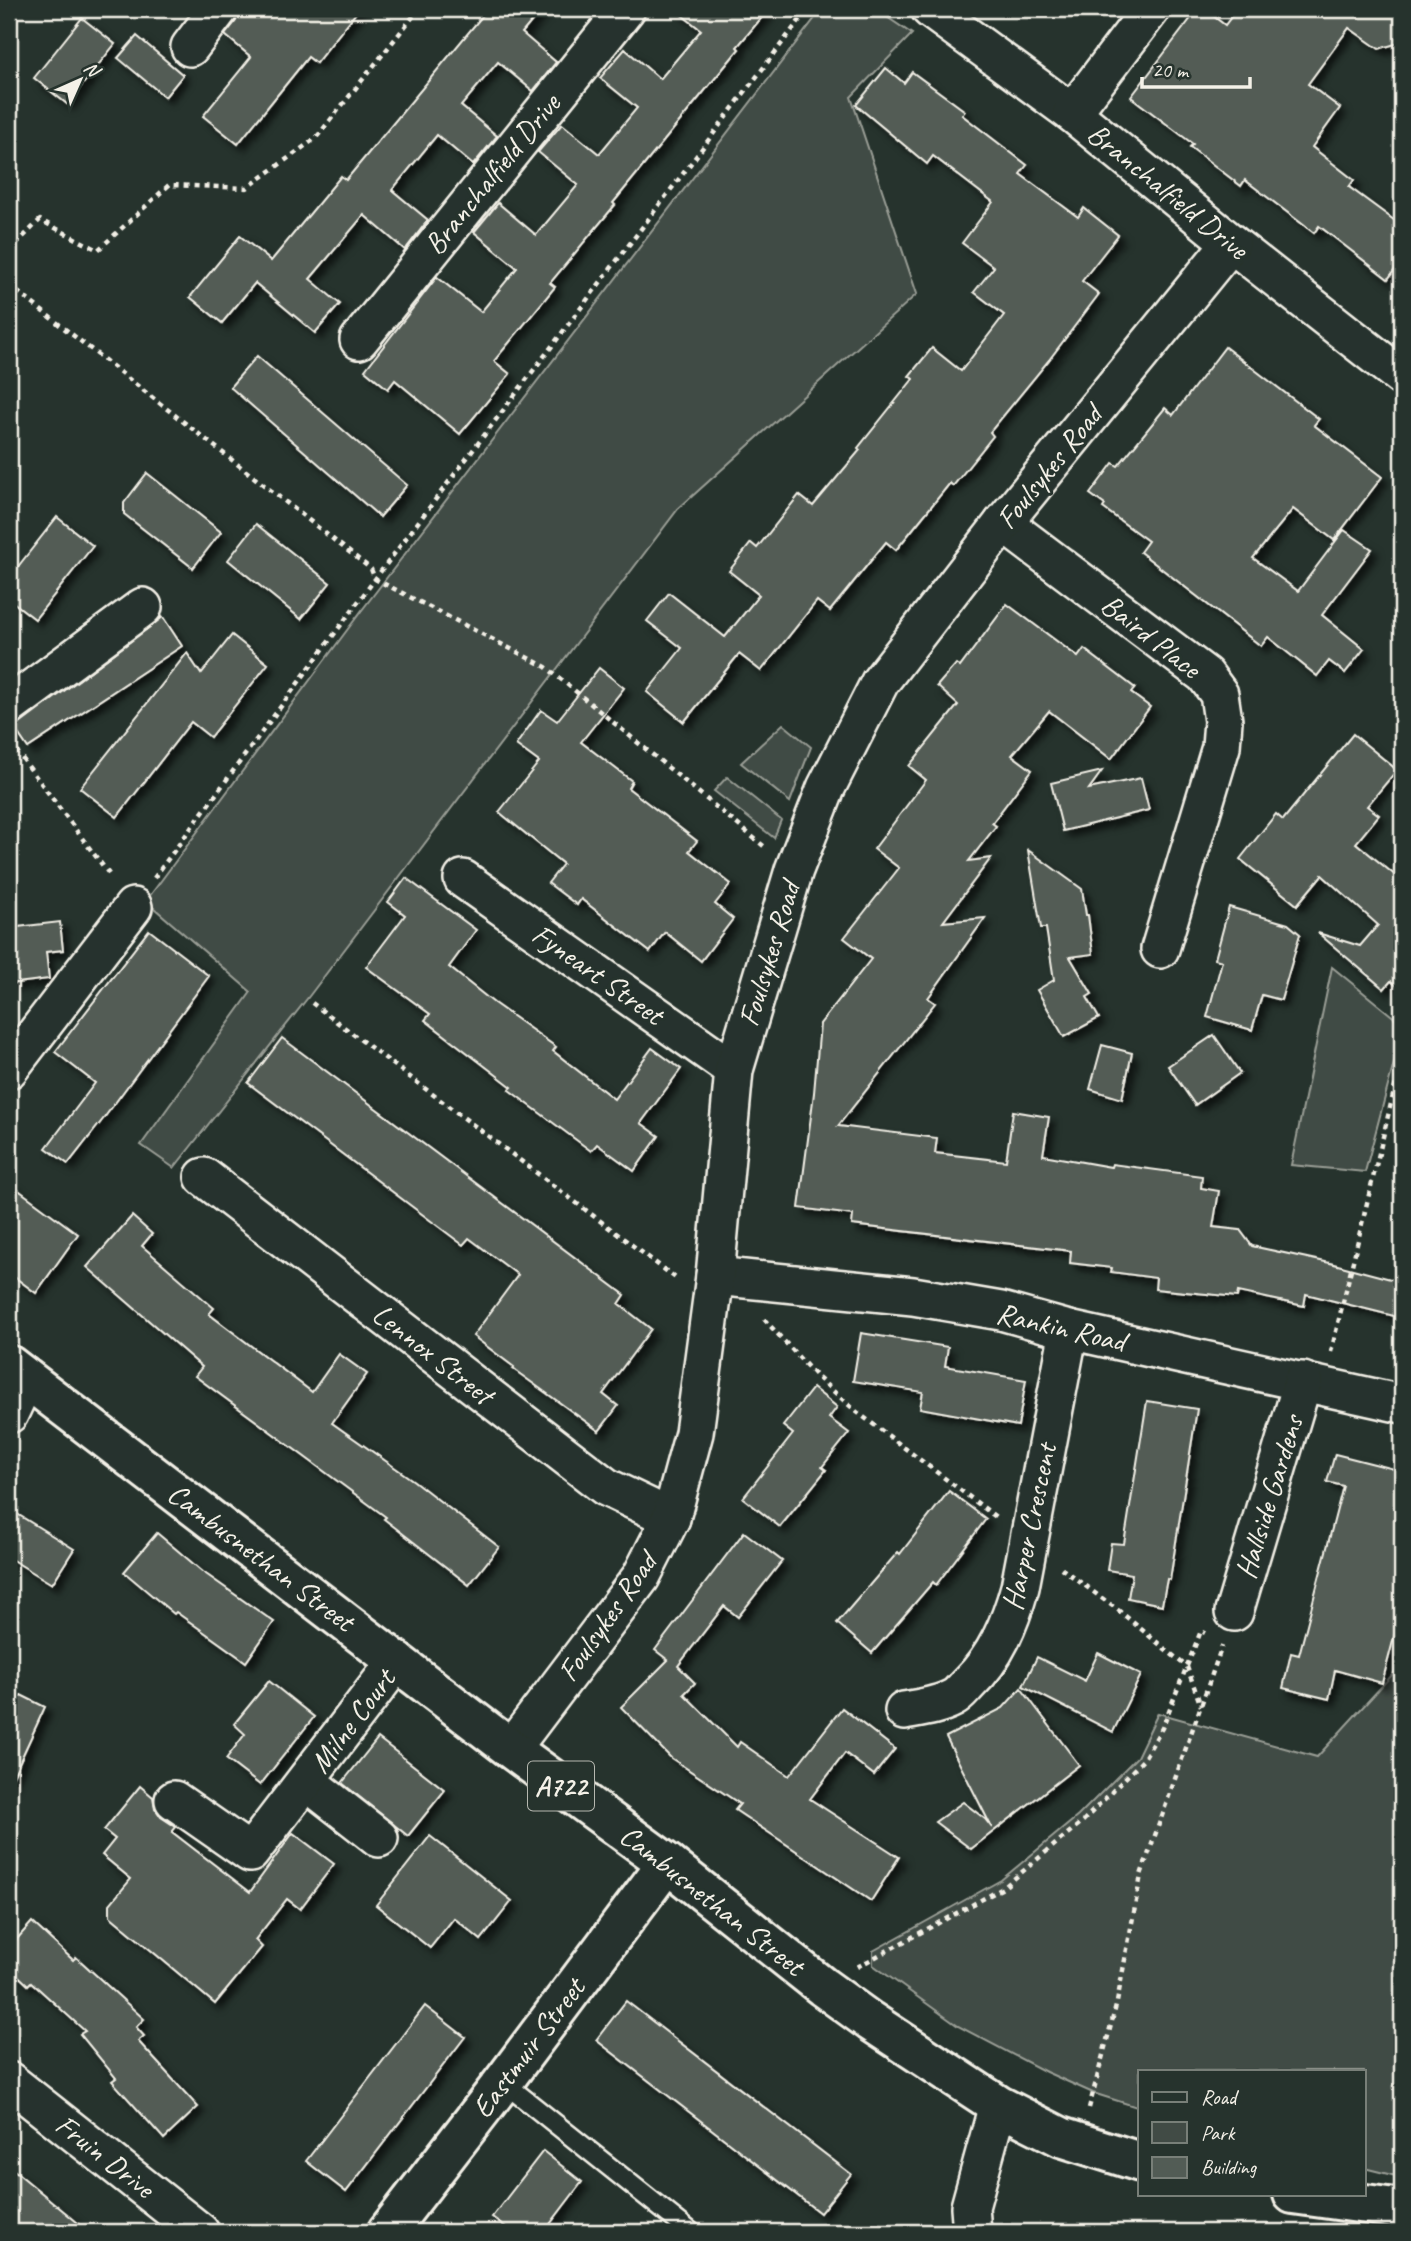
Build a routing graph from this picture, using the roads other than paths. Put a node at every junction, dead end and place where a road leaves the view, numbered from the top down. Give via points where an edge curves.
1 (219, 9) edge
2 (625, 9) edge
3 (930, 9) edge
4 (1151, 9) edge
5 (190, 47) dead end
6 (1072, 114) junction
7 (1231, 243) junction
8 (359, 340) dead end
9 (1402, 377) edge
10 (1003, 523) junction
11 (143, 607) dead end
12 (9, 706) edge
13 (463, 879) dead end
14 (133, 906) road end
15 (1160, 949) dead end
16 (9, 1069) edge
17 (734, 1070) junction
18 (204, 1177) dead end
19 (721, 1286) junction
20 (1069, 1330) junction
21 (17, 1372) edge
22 (1313, 1384) junction
23 (1402, 1404) edge
24 (9, 1414) edge
25 (671, 1518) junction
26 (1229, 1626) road end
27 (397, 1661) junction
28 (904, 1711) dead end
29 (511, 1749) junction
30 (306, 1781) junction
31 (174, 1800) dead end
32 (379, 1838) dead end
33 (667, 1863) junction
34 (9, 2081) edge
35 (503, 2082) junction
36 (998, 2105) junction
37 (1138, 2161) edge
38 (1308, 2196) edge
39 (1402, 2209) edge
40 (971, 2220) edge
41 (191, 2229) edge
42 (387, 2232) edge
43 (691, 2232) edge

1 - 5 street
2 - 8 street, Branchalfield Drive
3 - 6 street, Branchalfield Drive
4 - 6 street
6 - 7 street, Branchalfield Drive
7 - 9 street, Branchalfield Drive
7 - 10 street, Foulsykes Road
10 - 15 street, Baird Place via 1205,675 1219,694 1221,747
10 - 17 street, Foulsykes Road via 880,682 826,788 794,870
11 - 12 street
13 - 17 street, Fyneart Street
14 - 16 street
17 - 19 street, Foulsykes Road
18 - 25 street, Lennox Street via 606,1487
19 - 20 street, Rankin Road via 913,1296 1001,1311
19 - 25 street, Foulsykes Road via 694,1433
20 - 22 street, Rankin Road
20 - 28 street, Harper Crescent via 1013,1613 1003,1637 982,1670 954,1698
21 - 24 street
21 - 27 main road, Cambusnethan Street / A722
22 - 23 street, Rankin Road
22 - 26 street, Hallside Gardens
25 - 29 street, Foulsykes Road via 641,1577
27 - 29 main road, Cambusnethan Street / A722
27 - 30 street, Milne Court
29 - 33 main road, Cambusnethan Street / A722
30 - 31 street, Milne Court via 250,1853
30 - 32 street, Milne Court
33 - 35 main road, Eastmuir Street
33 - 36 main road, Cambusnethan Street / A722 via 823,1987
34 - 41 street, Fruin Drive
35 - 42 main road, Eastmuir Street
35 - 43 lane
36 - 37 main road, Cambusnethan Street / A722 via 1061,2137
36 - 40 street
38 - 39 main road

